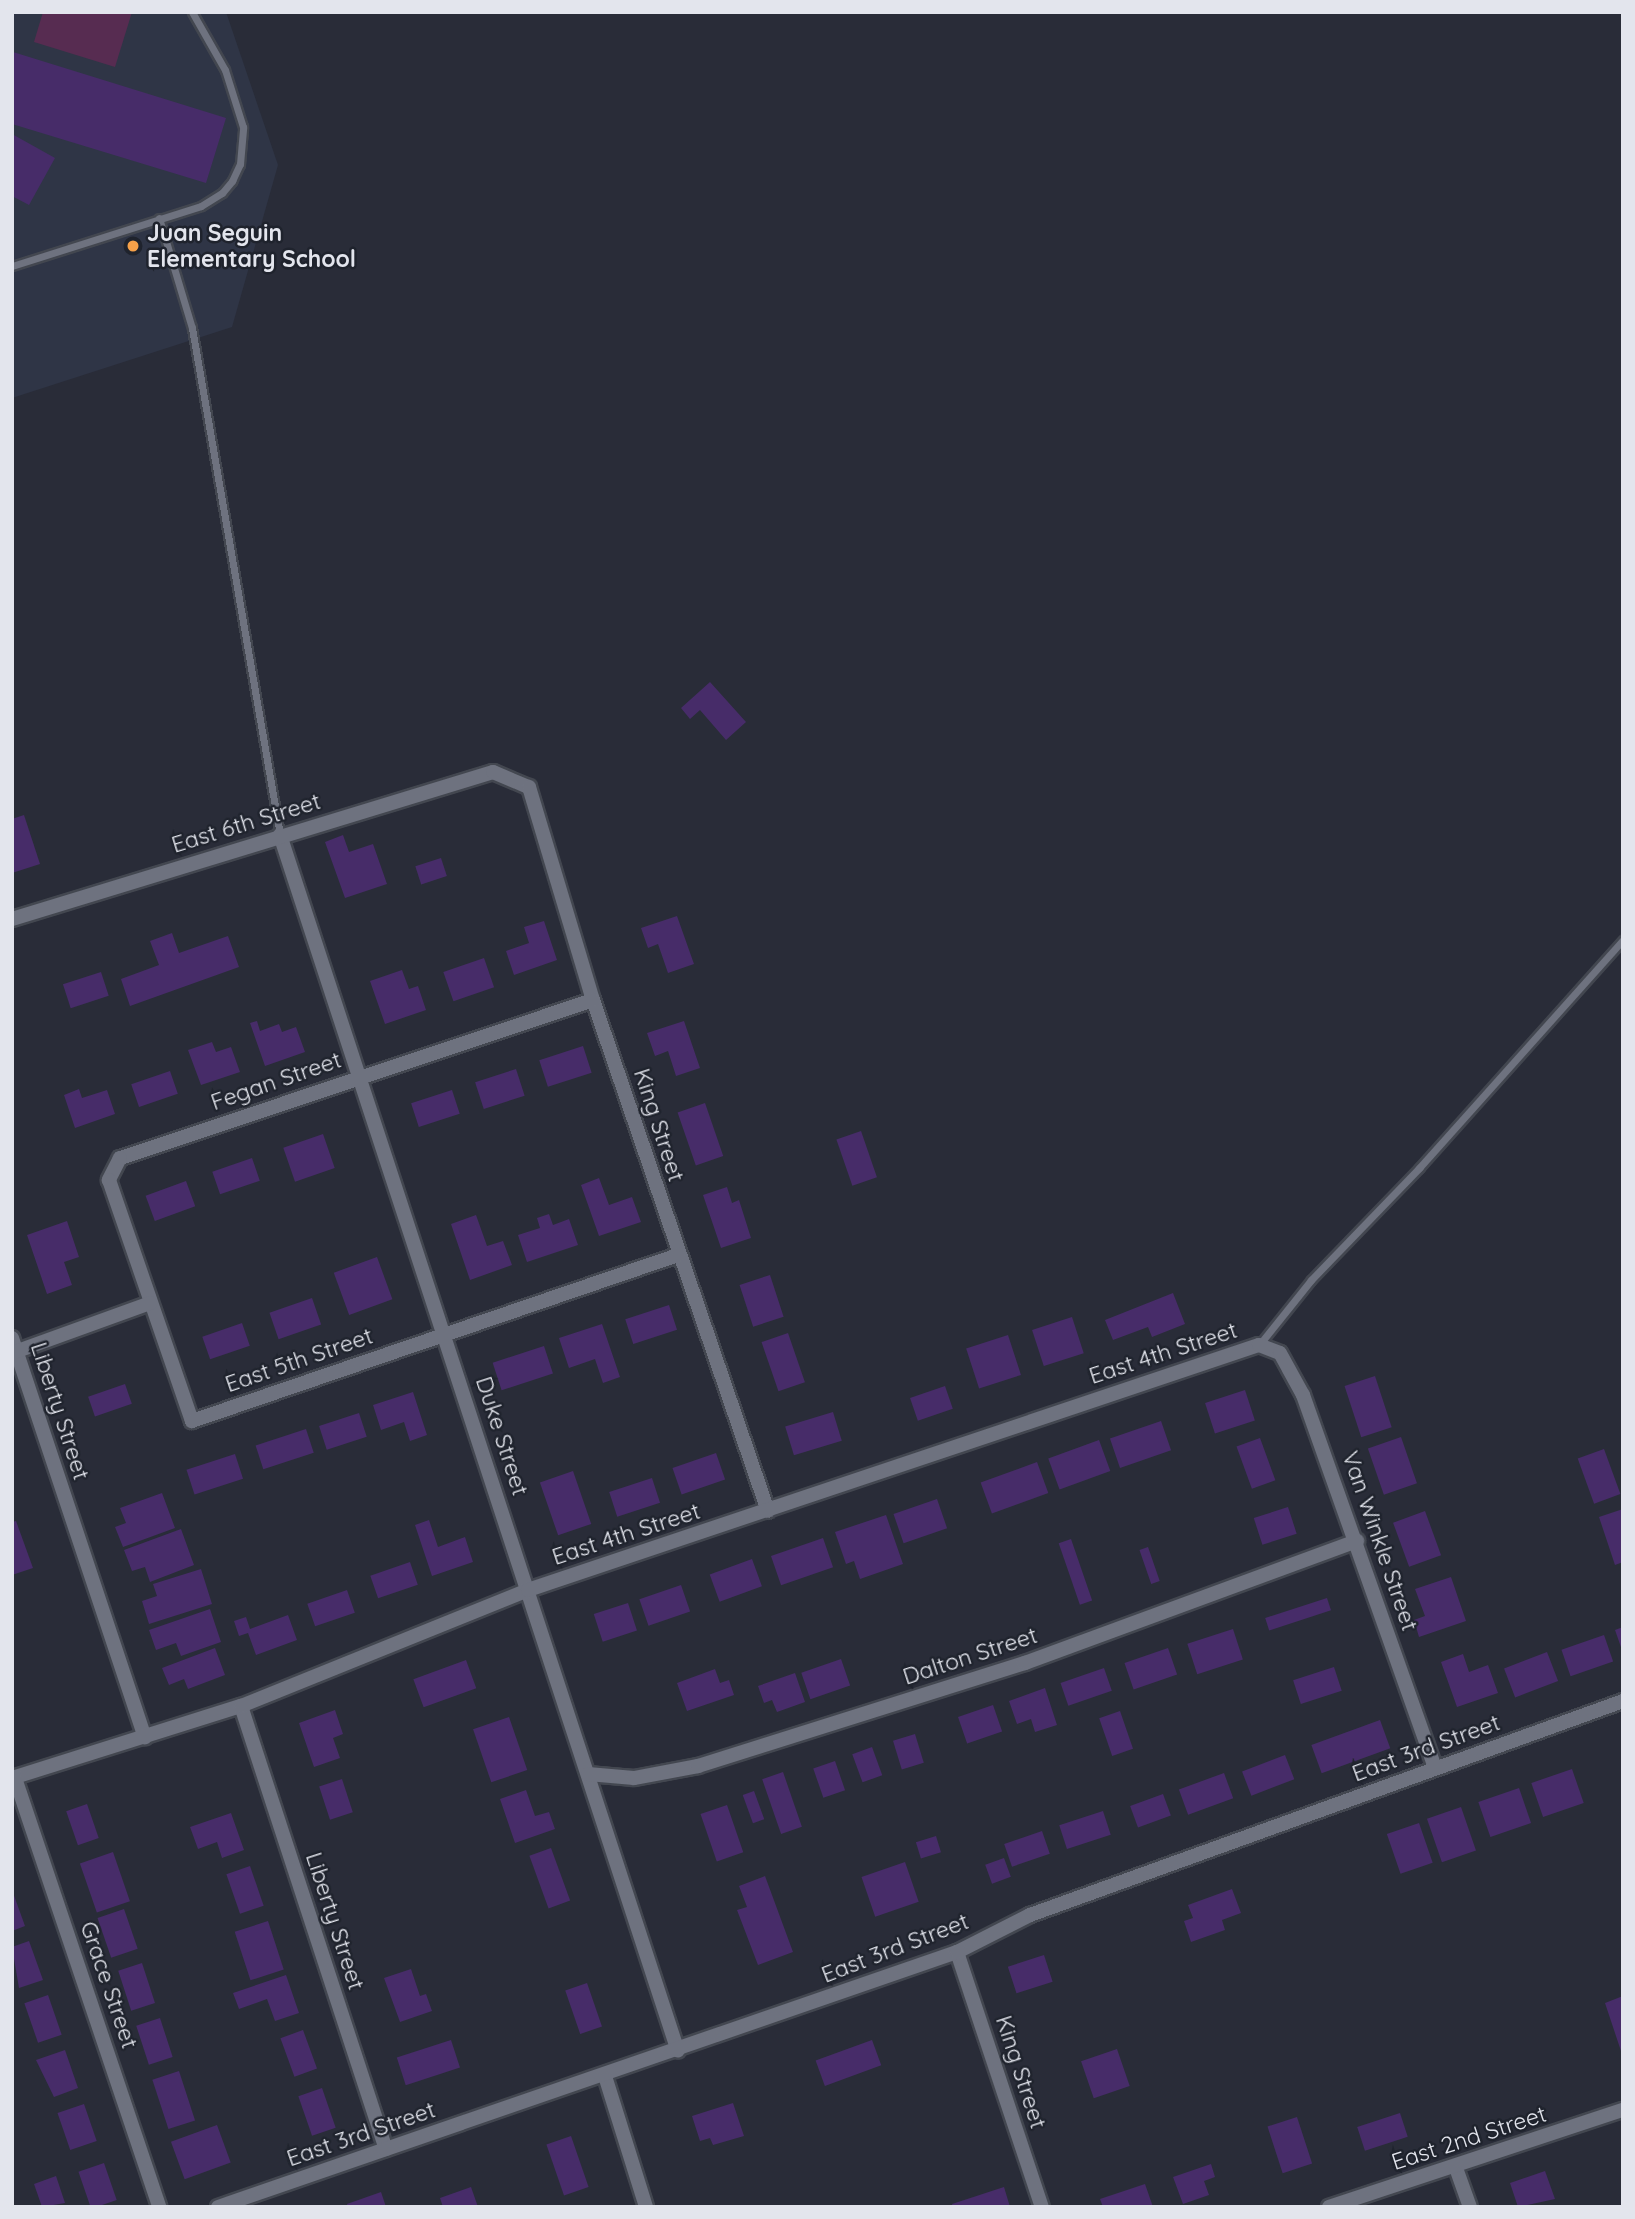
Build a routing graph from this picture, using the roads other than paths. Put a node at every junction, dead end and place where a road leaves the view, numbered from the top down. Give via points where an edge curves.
1 (192, 12) edge
2 (159, 219) junction
3 (12, 266) edge
4 (493, 772) joint
5 (280, 835) junction
6 (12, 919) edge
7 (1623, 940) edge
8 (593, 1000) junction
9 (359, 1077) junction
10 (678, 1255) junction
11 (150, 1303) junction
12 (444, 1334) junction
13 (1259, 1345) junction
14 (14, 1347) edge
15 (768, 1511) junction
16 (1357, 1541) junction
17 (528, 1590) junction
18 (1623, 1701) edge
19 (241, 1706) junction
20 (145, 1737) junction
21 (1435, 1768) junction
22 (588, 1774) junction
23 (14, 1778) edge
24 (957, 1952) junction
25 (678, 2051) junction
26 (605, 2076) junction
27 (1623, 2110) edge
28 (386, 2149) junction
29 (1456, 2168) junction
30 (159, 2207) edge
31 (218, 2207) edge
32 (646, 2207) edge
33 (1042, 2207) edge
34 (1329, 2207) edge
35 (1469, 2207) edge

1 - 2 lane via 225,70 243,127 243,146 240,164 222,194
2 - 3 lane
2 - 5 lane via 192,328
4 - 5 street, East 6th Street
4 - 8 street, King Street via 529,788
5 - 6 street, East 6th Street
5 - 9 street, Duke Street
7 - 13 lane via 1419,1168 1311,1280
8 - 9 street, Fegan Street
8 - 10 street, King Street
9 - 11 street, Fegan Street via 120,1158 109,1180
9 - 12 street, Duke Street
10 - 12 street, East 5th Street
10 - 15 street, King Street
11 - 12 street, East 5th Street via 192,1421
11 - 14 street
12 - 17 street, Duke Street
13 - 15 street, East 4th Street
13 - 16 street, Van Winkle Street via 1280,1353 1303,1395
14 - 20 street, Liberty Street
15 - 17 street, East 4th Street
16 - 21 street, Van Winkle Street
16 - 22 street, Dalton Street via 1025,1662 698,1766 634,1778
17 - 19 street, East 4th Street
17 - 22 street, Duke Street
18 - 21 street, East 3rd Street
19 - 20 street, East 4th Street
19 - 28 street, Liberty Street
20 - 23 street, East 4th Street
21 - 24 street, East 3rd Street via 1030,1915
22 - 25 street, Duke Street
23 - 30 street, Grace Street
24 - 25 street, East 3rd Street
24 - 33 street, King Street
25 - 26 street, East 3rd Street
26 - 28 street, East 3rd Street
26 - 32 street
27 - 29 street, East 2nd Street
28 - 31 street, East 3rd Street
29 - 34 street, East 2nd Street
29 - 35 street

